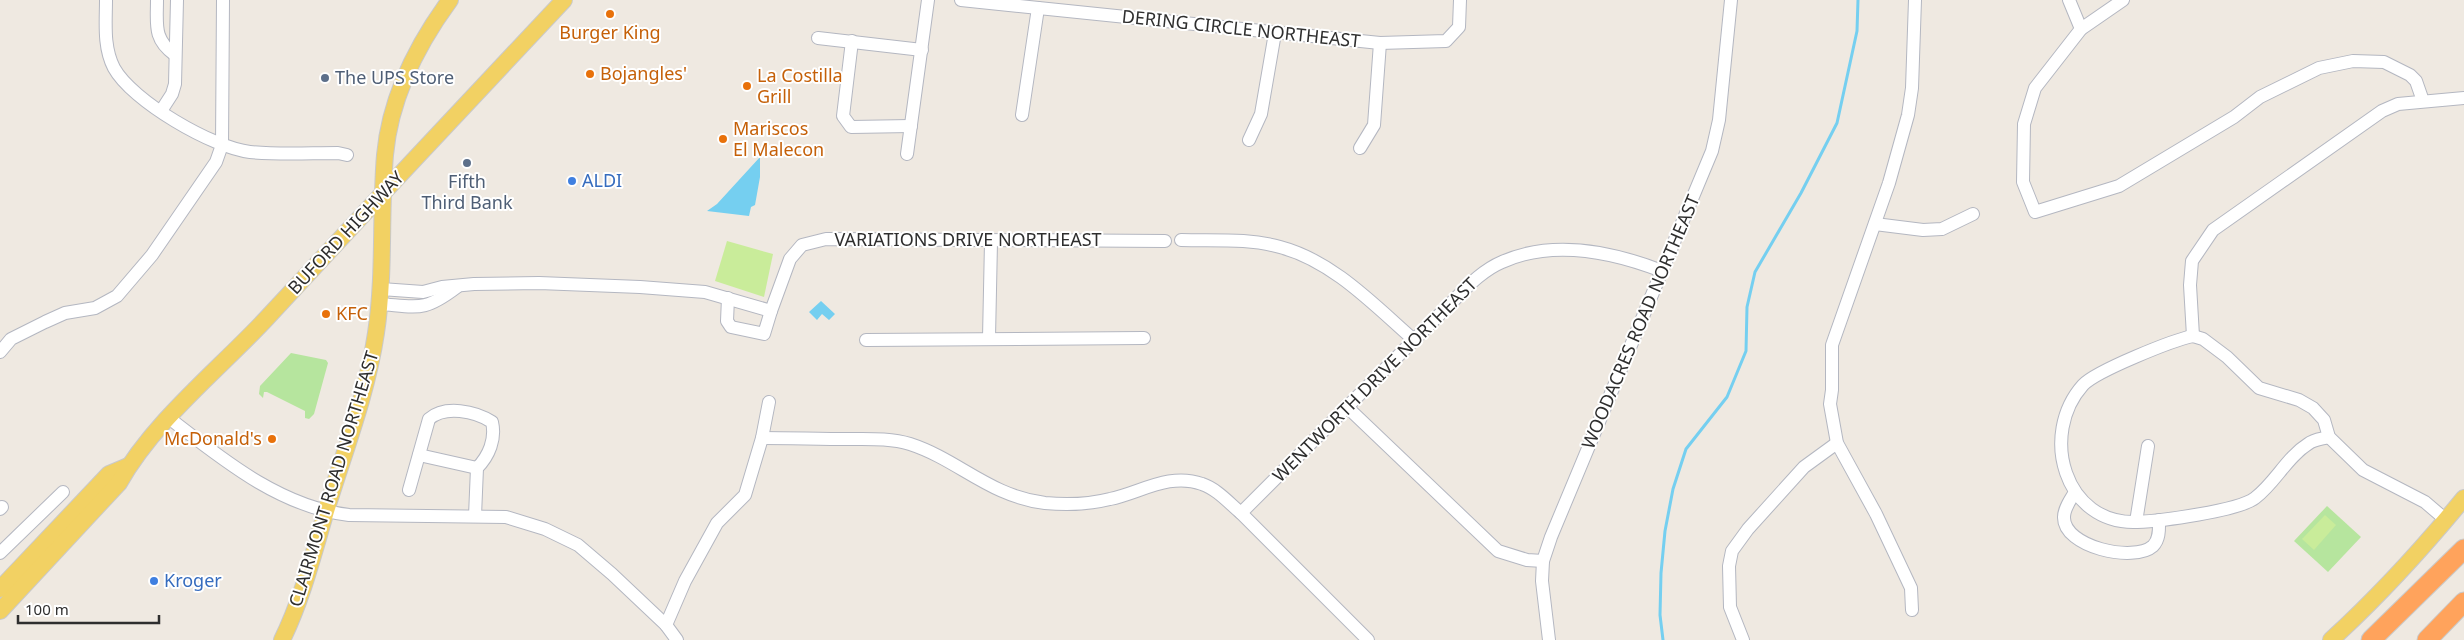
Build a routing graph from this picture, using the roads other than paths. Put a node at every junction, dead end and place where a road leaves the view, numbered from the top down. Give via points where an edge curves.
1 (106, 0) edge
2 (156, 0) edge
3 (177, 0) edge
4 (223, 0) edge
5 (450, 0) edge
6 (564, 0) edge
7 (928, 0) edge
8 (961, 0) edge
9 (1460, 0) edge
10 (1731, 0) edge
11 (1915, 0) edge
12 (2069, 0) edge
13 (2123, 0) edge
14 (1038, 8) junction
15 (2081, 29) junction
16 (1275, 33) junction
17 (818, 38) dead end
18 (852, 41) junction
19 (1380, 43) junction
20 (922, 50) junction
21 (175, 56) junction
22 (2464, 98) edge
23 (2423, 101) junction
24 (161, 111) junction
25 (1022, 115) dead end
26 (911, 126) junction
27 (1249, 140) dead end
28 (222, 145) junction
29 (1360, 148) dead end
30 (907, 154) dead end
31 (347, 155) dead end
32 (384, 191) junction
33 (1973, 214) dead end
34 (1875, 224) junction
35 (1181, 240) dead end
36 (1165, 241) dead end
37 (991, 242) junction
38 (1662, 272) junction
39 (380, 296) junction
40 (728, 298) junction
41 (771, 311) junction
42 (2193, 336) junction
43 (988, 338) junction
44 (1144, 338) dead end
45 (866, 340) dead end
46 (1414, 340) junction
47 (0, 352) edge
48 (769, 402) dead end
49 (1346, 406) junction
50 (170, 418) junction
51 (2329, 437) junction
52 (762, 438) junction
53 (1837, 443) junction
54 (2148, 446) dead end
55 (419, 455) junction
56 (128, 466) junction
57 (477, 468) junction
58 (409, 490) dead end
59 (62, 492) dead end
60 (2074, 492) junction
61 (2464, 498) edge
62 (326, 510) junction
63 (1241, 514) junction
64 (475, 516) junction
65 (2159, 520) junction
66 (2446, 520) junction
67 (2136, 522) junction
68 (2464, 549) edge
69 (0, 553) edge
70 (1543, 561) junction
71 (0, 589) edge
72 (2464, 602) edge
73 (1912, 610) dead end
74 (0, 611) edge
75 (666, 625) junction
76 (282, 640) edge
77 (678, 640) edge
78 (1368, 640) edge
79 (1549, 640) edge
80 (1743, 640) edge
81 (2331, 640) edge
82 (2371, 640) edge
83 (2427, 640) edge

1 - 24 street via 107,48 114,68 130,88
2 - 21 street via 156,32
3 - 21 street
4 - 28 street
5 - 32 main road, CLAIRMONT ROAD NORTHEAST via 419,49 398,98 387,145
6 - 32 main road, BUFORD HIGHWAY
7 - 20 street
8 - 14 street, DERING CIRCLE NORTHEAST
9 - 19 street, DERING CIRCLE NORTHEAST via 1459,26 1446,41
10 - 38 street, WOODACRES ROAD NORTHEAST via 1719,120 1712,151
11 - 34 street via 1908,115
12 - 15 street
13 - 15 street
14 - 16 street, DERING CIRCLE NORTHEAST
14 - 25 street
15 - 23 street via 2035,88 2024,124 2023,182 2035,212 2119,186 2234,117 2260,97 2319,68 2353,61 2384,62 2410,75 2416,81
16 - 19 street, DERING CIRCLE NORTHEAST
16 - 27 street via 1261,114
17 - 18 street
18 - 20 street
18 - 26 street via 843,116 851,127
19 - 29 street via 1374,125
20 - 26 street
21 - 24 street via 172,94
22 - 23 street
23 - 42 street via 2398,104 2382,111 2214,230 2192,261
24 - 28 street
26 - 30 street
28 - 31 street via 250,152
28 - 47 street via 216,162 152,255 117,296 95,308 65,313 45,322 10,340
32 - 39 main road, CLAIRMONT ROAD NORTHEAST
32 - 50 main road, BUFORD HIGHWAY
33 - 34 street via 1942,229
34 - 53 street via 1832,345 1830,404
35 - 46 street via 1251,242 1281,247 1315,261 1351,285
36 - 37 street, VARIATIONS DRIVE NORTHEAST
37 - 41 street, VARIATIONS DRIVE NORTHEAST via 846,238 802,245 790,259
37 - 43 street
38 - 46 street, WENTWORTH DRIVE NORTHEAST via 1614,255 1573,250 1543,250 1521,255 1501,262 1481,275
38 - 70 street, WOODACRES ROAD NORTHEAST via 1566,496
39 - 40 street via 424,307 457,287 539,283 705,292
39 - 62 main road, CLAIRMONT ROAD NORTHEAST via 370,367
40 - 41 street
40 - 41 street, VARIATIONS DRIVE NORTHEAST via 727,321 731,327 764,334
42 - 51 street via 2203,339 2227,357 2259,388 2299,400 2312,408 2324,420
42 - 60 street via 2166,342 2084,384 2064,418 2061,441 2065,471
43 - 44 street
43 - 45 street
46 - 49 street, WENTWORTH DRIVE NORTHEAST
48 - 52 street
49 - 63 street, WENTWORTH DRIVE NORTHEAST
49 - 70 street via 1498,551
50 - 56 main road, BUFORD HIGHWAY
50 - 62 street via 240,471 295,500
51 - 65 street via 2304,446 2254,500 2235,508
51 - 66 street via 2363,470 2419,498
52 - 63 street via 882,439 908,444 926,450 996,490 1045,502 1110,499 1154,484 1181,480 1202,484
52 - 75 street via 745,495 717,523 685,581
53 - 73 street via 1876,514 1910,588
53 - 80 street via 1804,467 1732,551 1728,566 1730,606
54 - 67 street
55 - 57 street
55 - 57 street via 429,419 436,412 447,410 483,416 492,422 494,432 486,459
55 - 58 street
56 - 71 main road, BUFORD HIGHWAY via 109,474
56 - 74 main road, BUFORD HIGHWAY via 119,483
57 - 64 street
59 - 69 street
60 - 65 street via 2064,517 2066,526 2080,540 2100,549 2118,552 2153,546 2157,540
60 - 67 street via 2090,507 2111,518
61 - 66 main road
62 - 64 street via 349,515
62 - 76 main road, CLAIRMONT ROAD NORTHEAST via 297,606
63 - 78 street
64 - 75 street via 506,517 545,529 578,545
65 - 67 street
66 - 81 main road via 2358,616
68 - 82 highway
70 - 79 street, WOODACRES ROAD NORTHEAST
72 - 83 highway
75 - 77 street

